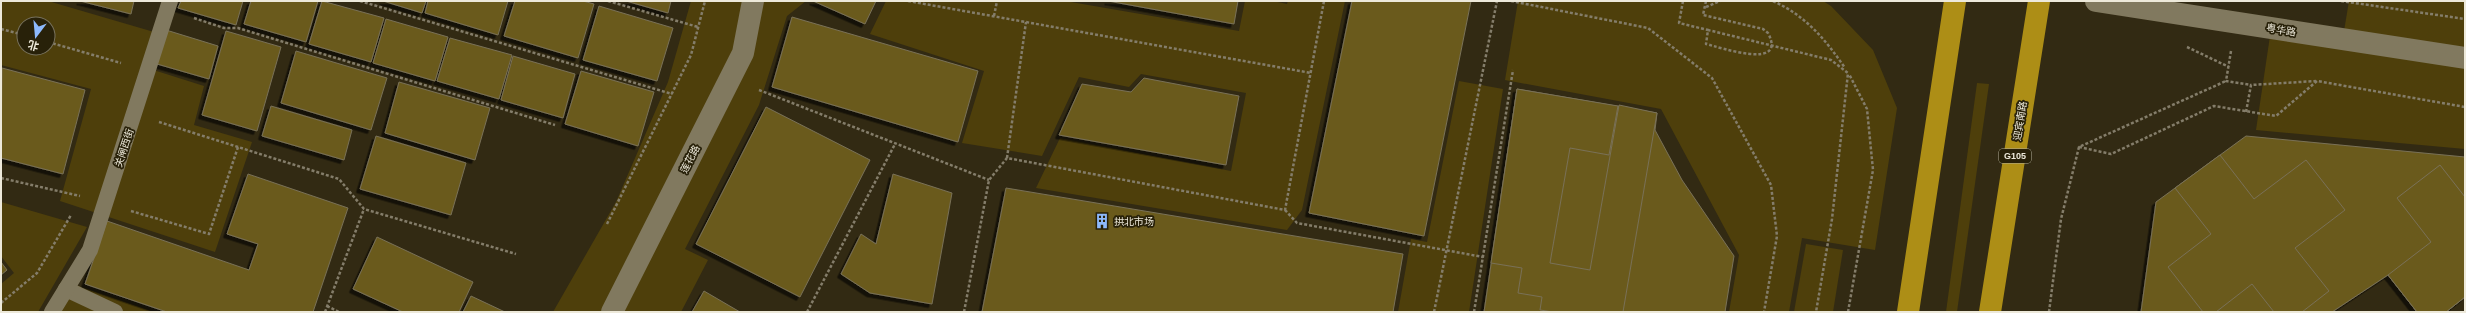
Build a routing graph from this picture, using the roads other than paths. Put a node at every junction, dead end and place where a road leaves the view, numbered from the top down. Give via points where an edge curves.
1 (753, 1) edge
2 (1955, 1) edge
3 (2039, 1) edge
4 (2096, 1) edge
5 (169, 6) edge
6 (2465, 58) edge
7 (66, 290) junction
8 (52, 312) edge
9 (115, 312) edge
10 (612, 312) edge
11 (1908, 312) edge
12 (1990, 312) edge

1 - 10 main road, 莲花路 via 743,53
2 - 11 highway
3 - 12 highway, 迎宾南路 / G105
4 - 6 main road, 粤华路
5 - 7 lane, 关闸西街 via 90,250
7 - 8 lane, 关闸西街
7 - 9 lane

